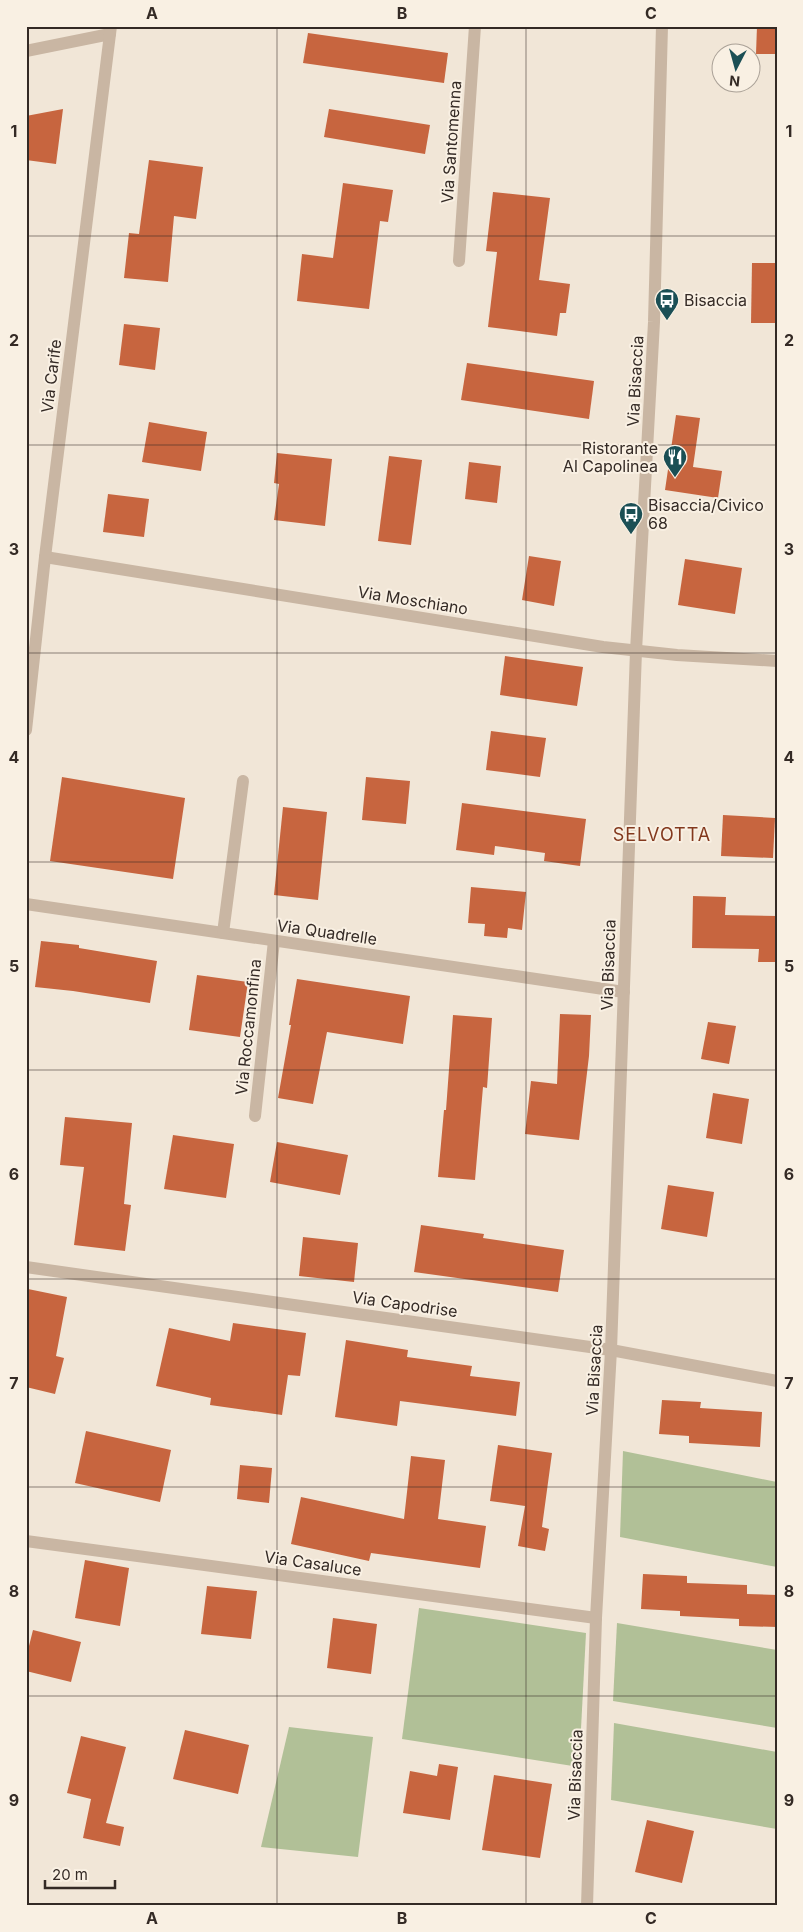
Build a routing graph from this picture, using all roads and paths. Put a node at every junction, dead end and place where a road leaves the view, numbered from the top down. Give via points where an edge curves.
1 (475, 26) edge
2 (662, 26) edge
3 (110, 30) edge
4 (26, 51) edge
5 (459, 261) dead end
6 (45, 557) junction
7 (26, 601) edge
8 (40, 602) junction
9 (636, 651) junction
10 (777, 661) edge
11 (26, 730) edge
12 (243, 781) dead end
13 (26, 904) edge
14 (222, 933) junction
15 (274, 941) junction
16 (624, 992) junction
17 (255, 1116) dead end
18 (26, 1267) edge
19 (612, 1350) junction
20 (777, 1381) edge
21 (26, 1541) edge
22 (596, 1618) junction
23 (587, 1906) edge

1 - 5 street, Via Santomenna
2 - 9 street, Via Bisaccia via 654,322
3 - 4 street
3 - 6 street, Via Carife
6 - 8 street, Via Carife
6 - 9 street, Via Moschiano
7 - 8 street
8 - 11 street, Via Carife
9 - 10 street, Via Moschiano
9 - 16 street, Via Bisaccia
12 - 14 street
13 - 14 street, Via Quadrelle
14 - 15 street, Via Quadrelle
15 - 16 street, Via Quadrelle
15 - 17 street, Via Roccamonfina
16 - 19 street, Via Bisaccia
18 - 19 street, Via Capodrise
19 - 20 street, Via Capodrise
19 - 22 street, Via Bisaccia
21 - 22 street, Via Casaluce
22 - 23 street, Via Bisaccia

